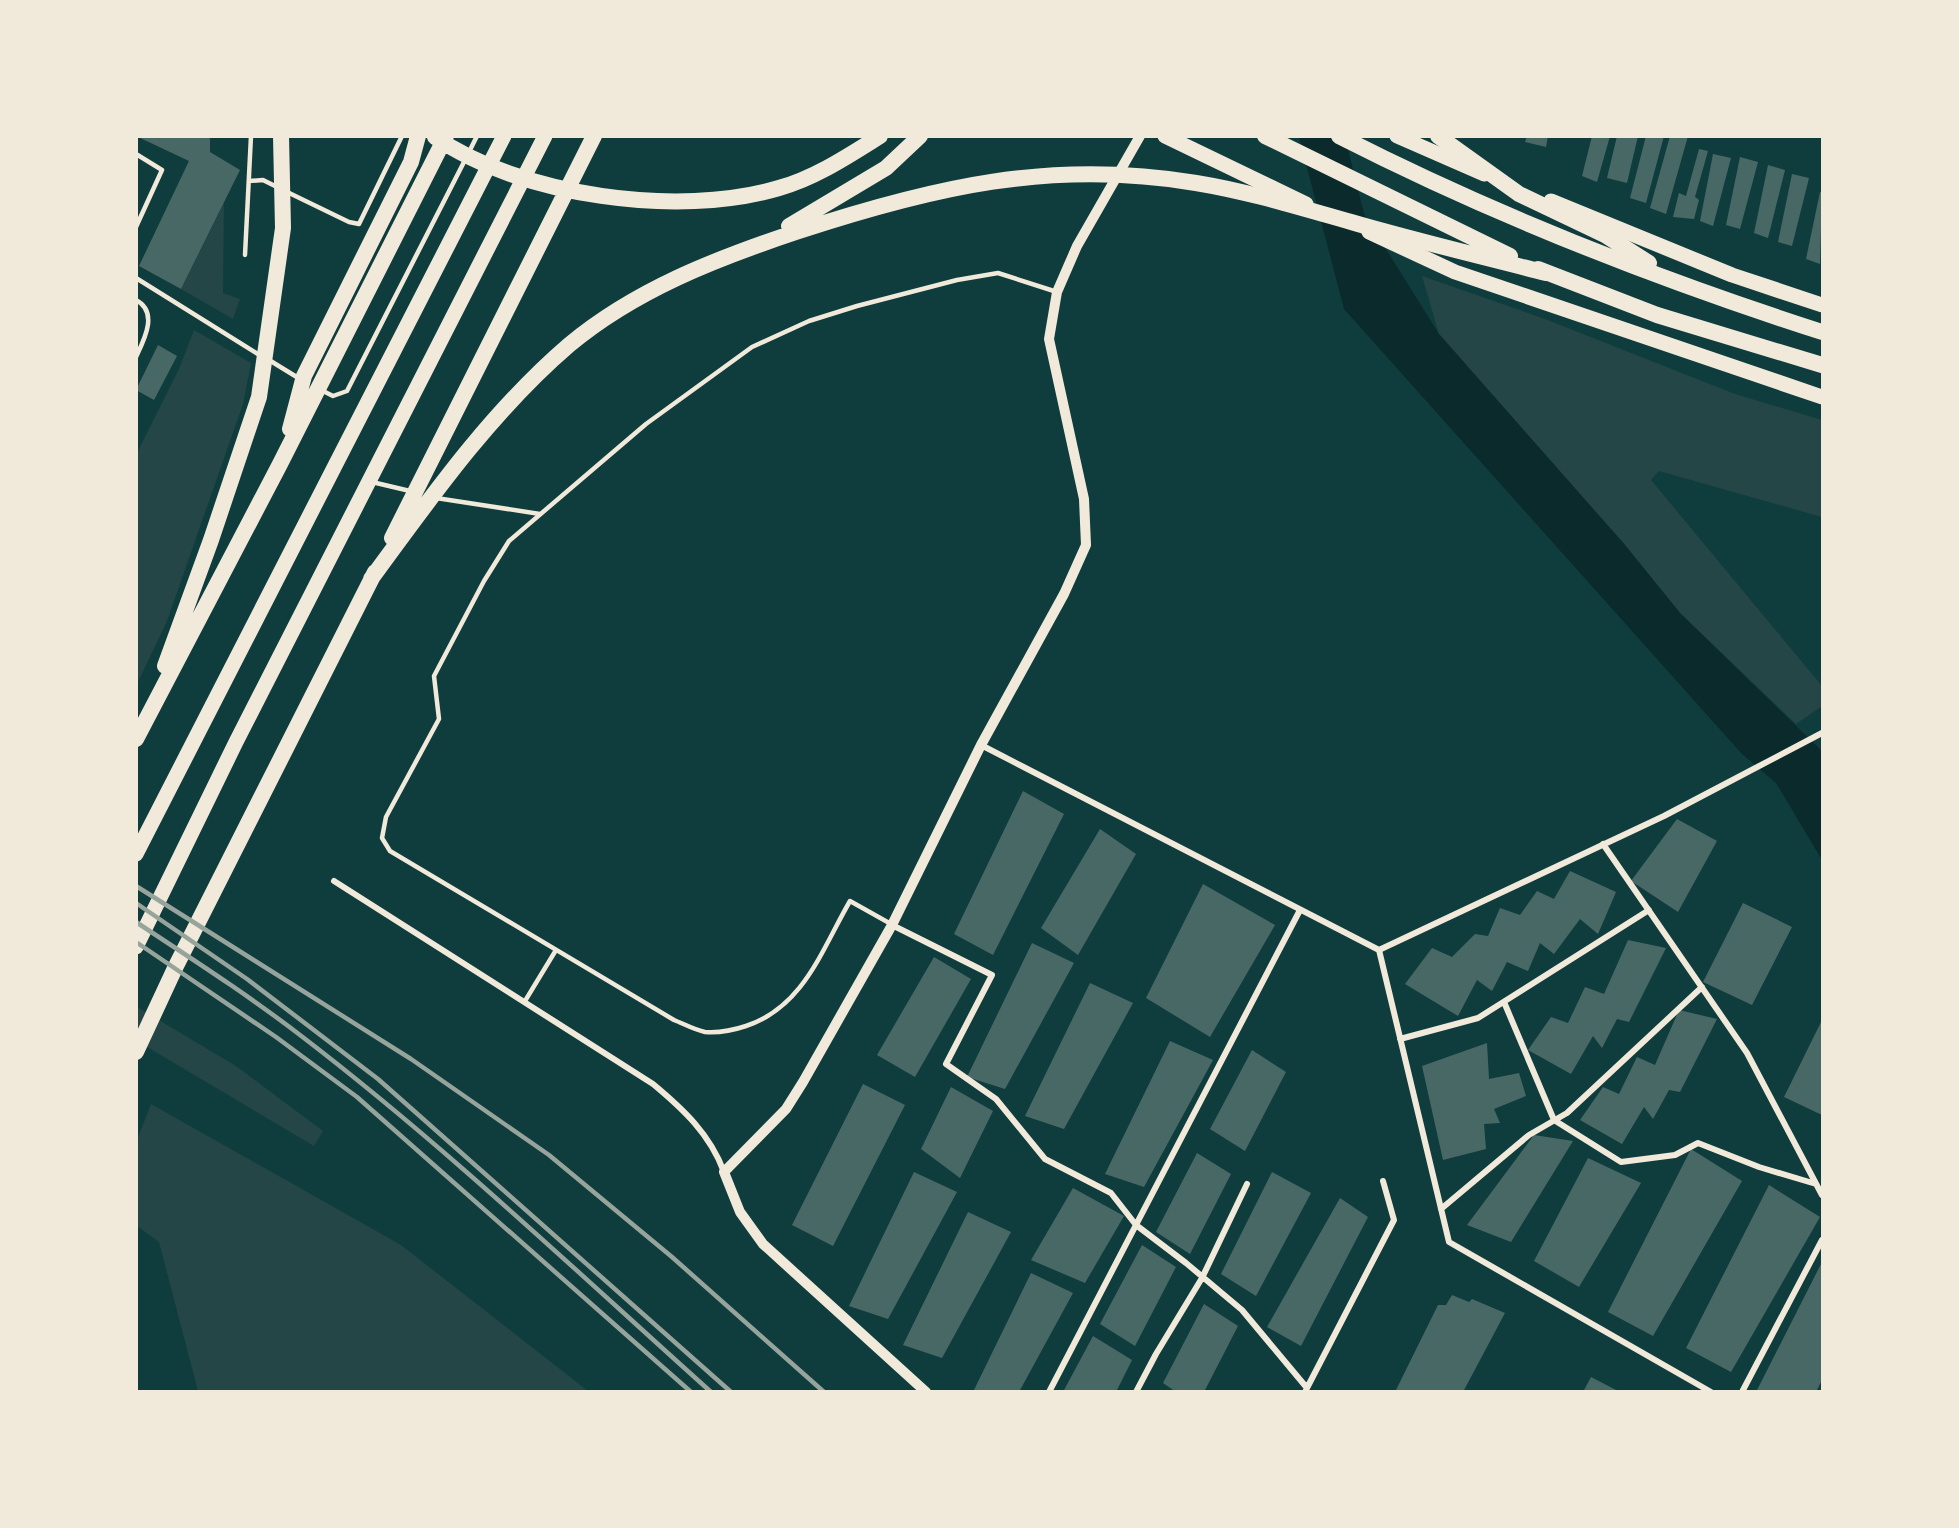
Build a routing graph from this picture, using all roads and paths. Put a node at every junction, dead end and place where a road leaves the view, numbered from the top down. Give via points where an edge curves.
1 (251, 136) edge
2 (281, 136) edge
3 (402, 136) edge
4 (418, 136) edge
5 (434, 136) edge
6 (446, 136) edge
7 (477, 136) edge
8 (504, 136) edge
9 (545, 136) edge
10 (594, 136) edge
11 (880, 136) edge
12 (920, 136) edge
13 (1140, 136) edge
14 (1165, 136) edge
15 (1265, 136) edge
16 (1339, 136) edge
17 (1397, 136) edge
18 (1438, 136) edge
19 (136, 154) edge
20 (249, 181) junction
21 (136, 227) edge
22 (757, 245) junction
23 (245, 255) dead end
24 (1546, 273) junction
25 (136, 278) edge
26 (1690, 288) junction
27 (1057, 292) junction
28 (136, 300) edge
29 (1822, 305) edge
30 (1822, 332) edge
31 (136, 357) edge
32 (1822, 365) edge
33 (305, 381) dead end
34 (314, 386) dead end
35 (1822, 397) edge
36 (280, 464) junction
37 (369, 481) junction
38 (540, 514) junction
39 (371, 579) junction
40 (1821, 734) edge
41 (138, 735) edge
42 (981, 745) junction
43 (1603, 844) junction
44 (136, 854) edge
45 (333, 881) dead end
46 (1300, 910) junction
47 (1649, 910) junction
48 (892, 925) junction
49 (136, 947) edge
50 (556, 950) junction
51 (1379, 950) junction
52 (1702, 987) junction
53 (525, 1001) junction
54 (1504, 1002) junction
55 (1400, 1039) junction
56 (136, 1052) edge
57 (1554, 1120) junction
58 (724, 1172) junction
59 (1383, 1181) dead end
60 (1247, 1184) dead end
61 (1816, 1184) junction
62 (1822, 1195) edge
63 (1441, 1209) junction
64 (1136, 1225) junction
65 (1822, 1240) edge
66 (1202, 1278) junction
67 (1306, 1390) edge
68 (926, 1392) edge
69 (1049, 1392) edge
70 (1136, 1392) edge
71 (1711, 1392) edge
72 (1742, 1392) edge

1 - 20 lane
2 - 41 highway via 283,228 259,397 212,540
3 - 20 lane via 359,224 263,180
4 - 36 highway via 411,162 304,376
5 - 11 highway via 461,155 544,184 622,200 669,202 737,197 780,188 836,163
6 - 36 highway
7 - 34 lane via 347,391 333,396
8 - 44 main road
9 - 37 main road
10 - 39 highway
12 - 22 highway via 886,168
13 - 27 street via 1077,246
14 - 35 main road via 1455,272
15 - 24 highway
16 - 26 highway via 1417,176
17 - 29 main road via 1732,275
18 - 26 highway via 1519,194 1605,235
19 - 21 lane via 162,170
20 - 23 lane
22 - 24 highway via 871,207 961,186 1017,177 1133,175 1259,196
22 - 39 highway via 668,281 572,343 477,440
24 - 32 highway via 1657,315
25 - 33 lane
26 - 30 highway
27 - 38 lane via 998,273 946,283 809,321 752,346 646,424
27 - 42 street via 1049,339 1084,499 1086,545 1064,594
28 - 31 lane via 149,315 147,333
36 - 41 highway
37 - 38 lane via 447,500
37 - 49 main road
38 - 50 lane via 509,541 434,676 439,719 386,817 382,838 390,851
39 - 56 highway
40 - 43 street
42 - 46 street
42 - 48 street
43 - 47 street
43 - 51 street
45 - 53 street
46 - 51 street
46 - 64 street
47 - 52 street
47 - 54 street
48 - 50 lane via 850,901 811,975 788,1003 766,1020 732,1030 705,1032 674,1020
48 - 58 street via 786,1109
48 - 64 street via 992,975 946,1064 996,1099 1045,1159 1111,1193
50 - 53 lane
51 - 55 street
52 - 57 street via 1567,1113
52 - 61 street via 1747,1053
53 - 58 street via 653,1084 686,1111 717,1152
54 - 55 street via 1478,1017
54 - 57 street
55 - 63 street
57 - 61 street via 1621,1162 1675,1155 1698,1143
57 - 63 street via 1529,1135
58 - 68 street via 740,1212 763,1244
59 - 67 street via 1394,1220
60 - 66 street
61 - 62 street
63 - 71 street via 1449,1242
64 - 66 street
64 - 69 street
65 - 72 street
66 - 67 street via 1242,1310
66 - 70 street

